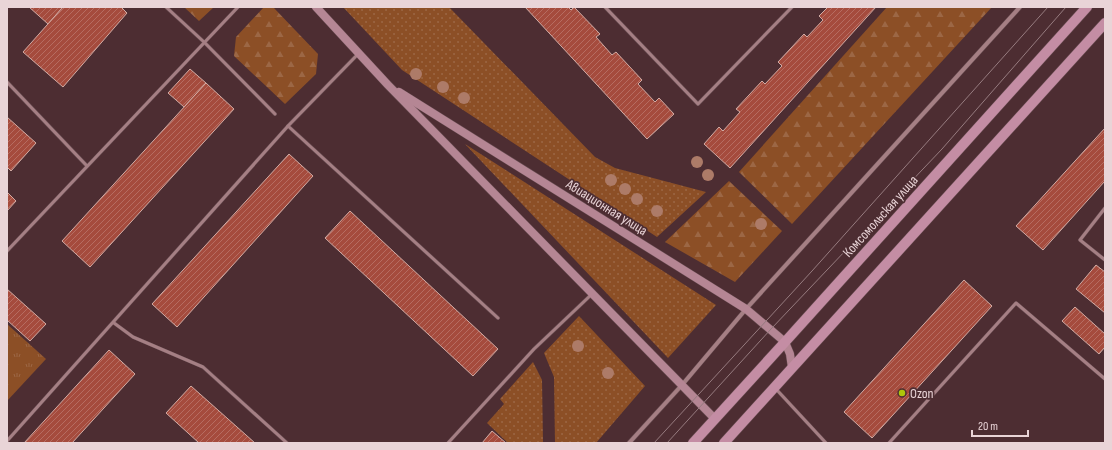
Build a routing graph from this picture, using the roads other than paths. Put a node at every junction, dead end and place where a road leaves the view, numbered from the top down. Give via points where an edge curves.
1 (166, 7) edge
2 (238, 7) edge
3 (316, 7) edge
4 (605, 7) edge
5 (792, 7) edge
6 (1020, 7) edge
7 (1087, 7) edge
8 (1105, 23) edge
9 (204, 42) junction
10 (358, 53) junction
11 (7, 82) edge
12 (388, 85) junction
13 (275, 114) dead end
14 (288, 126) junction
15 (87, 166) junction
16 (1105, 208) edge
17 (7, 251) edge
18 (1105, 260) edge
19 (592, 294) junction
20 (746, 309) junction
21 (498, 318) dead end
22 (114, 323) junction
23 (785, 342) junction
24 (792, 368) junction
25 (1105, 379) edge
26 (682, 385) junction
27 (774, 387) junction
28 (715, 419) junction
29 (7, 441) edge
30 (287, 443) edge
31 (448, 443) edge
32 (629, 443) edge
33 (693, 443) edge
34 (724, 443) edge
35 (826, 443) edge
36 (888, 443) edge

1 - 9 lane
2 - 9 lane
3 - 10 main road, Авиационная улица
4 - 5 lane via 698,104
6 - 20 street
7 - 23 main road, Комсомольская улица
8 - 24 main road
9 - 13 lane
9 - 15 lane
10 - 12 main road, Авиационная улица
10 - 14 lane
11 - 15 lane
12 - 19 main road, Авиационная улица
12 - 20 main road, Авиационная улица
14 - 21 lane
14 - 22 lane
15 - 17 lane
16 - 18 lane via 1080,240
19 - 26 main road, Авиационная улица
19 - 31 lane via 534,349
20 - 23 main road, Авиационная улица
20 - 26 street
22 - 29 lane
22 - 30 lane via 132,337 203,367
23 - 24 main road
23 - 28 main road, Комсомольская улица
24 - 27 main road
25 - 36 lane via 1016,303
26 - 28 main road, Авиационная улица
26 - 32 street
27 - 34 main road
27 - 35 lane
28 - 33 main road, Комсомольская улица

